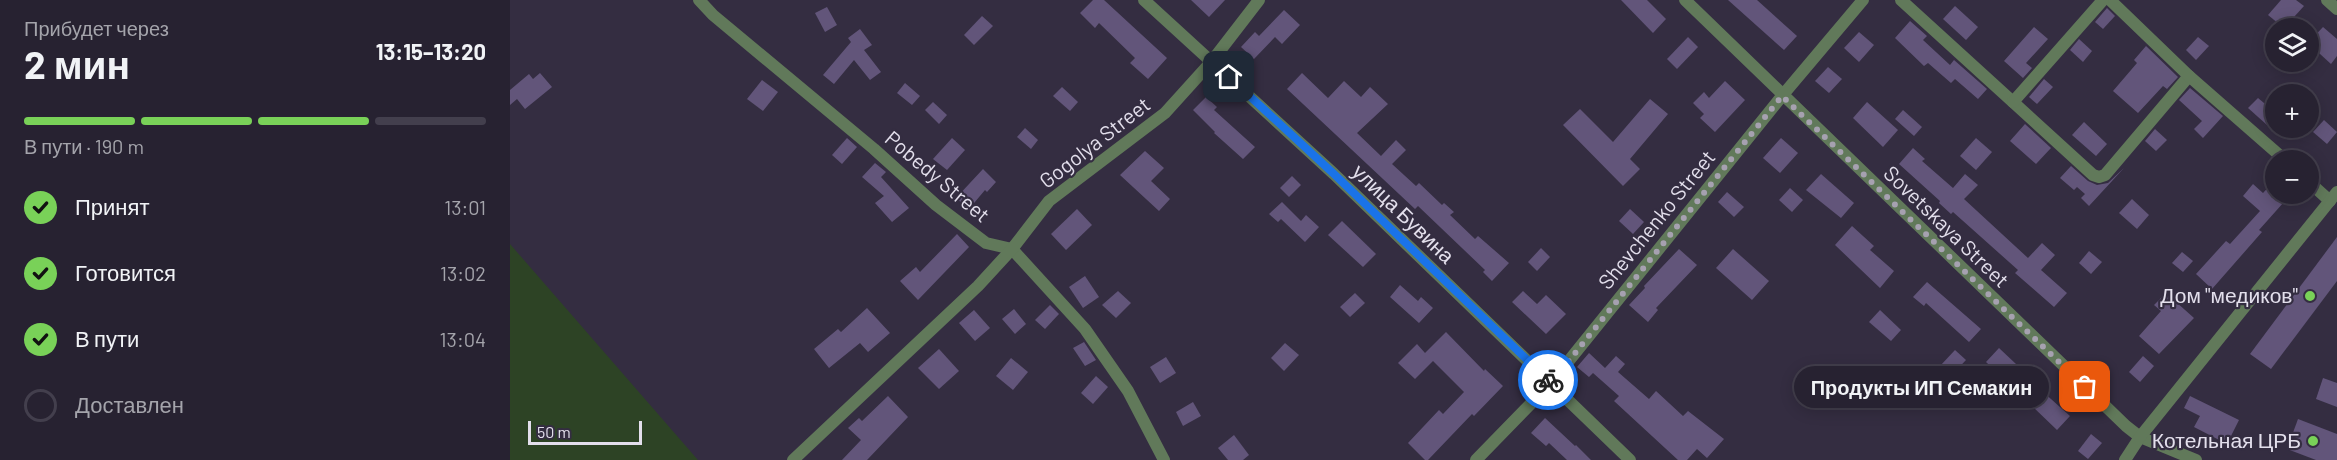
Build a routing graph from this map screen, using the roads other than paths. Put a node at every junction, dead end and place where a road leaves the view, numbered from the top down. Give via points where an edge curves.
1 (699, 0) edge
2 (1144, 0) edge
3 (1259, 0) edge
4 (1685, 0) edge
5 (1863, 0) edge
6 (1901, 0) edge
7 (2103, 0) edge
8 (2110, 0) edge
9 (2327, 0) edge
10 (2337, 9) edge
11 (1212, 61) junction
12 (2189, 76) junction
13 (1782, 96) junction
14 (2013, 102) junction
15 (2274, 150) edge
16 (2319, 188) edge
17 (2334, 197) edge
18 (1012, 249) junction
19 (1551, 383) junction
20 (2140, 437) junction
21 (793, 460) edge
22 (1164, 460) edge
23 (1476, 460) edge
24 (1630, 460) edge
25 (2125, 460) edge
26 (2196, 460) edge

1 - 18 street, Pobedy Street via 936,205 986,243
2 - 11 street, улица Бувина
3 - 11 street, Gogolya Street
4 - 13 street, Sovetskaya Street
5 - 13 street, Shevchenko Street
6 - 14 street
7 - 14 street
8 - 12 street
9 - 10 street
11 - 18 street, Gogolya Street via 1166,113 1048,201
11 - 19 street, улица Бувина
12 - 14 street via 2099,177
12 - 15 street
13 - 19 street, Shevchenko Street
13 - 20 street, Sovetskaya Street
16 - 17 street
17 - 20 street
18 - 21 street, Gogolya Street via 978,286
18 - 22 street via 1085,329 1128,391
19 - 23 street, Shevchenko Street
19 - 24 street, улица Бувина
20 - 25 street
20 - 26 street, Sovetskaya Street

